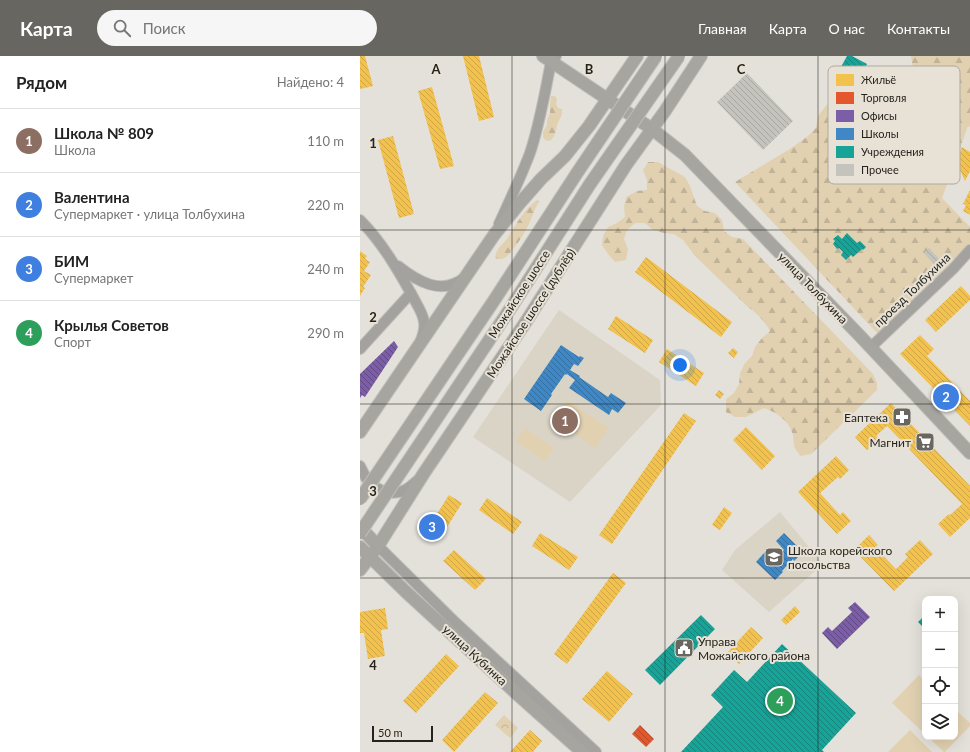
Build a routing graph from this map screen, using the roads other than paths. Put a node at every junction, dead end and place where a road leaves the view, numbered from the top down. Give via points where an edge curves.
1 (637, 56) edge
2 (656, 56) edge
3 (678, 56) edge
4 (701, 56) edge
5 (550, 58) edge
6 (608, 99) junction
7 (652, 129) junction
8 (360, 220) edge
9 (494, 235) junction
10 (970, 250) edge
11 (392, 261) junction
12 (465, 277) junction
13 (411, 293) junction
14 (420, 344) junction
15 (871, 347) junction
16 (360, 349) edge
17 (362, 429) edge
18 (360, 439) edge
19 (970, 453) edge
20 (360, 466) edge
21 (424, 473) junction
22 (360, 499) edge
23 (360, 527) edge
24 (360, 533) edge
25 (378, 546) junction
26 (360, 547) edge
27 (370, 557) junction
28 (360, 570) edge
29 (582, 752) edge
30 (596, 752) edge

1 - 6 main road
2 - 22 main road, Можайское шоссе, bridge
3 - 24 main road, Можайское шоссе, bridge via 590,184
4 - 7 main road, Можайское шоссе (дублёр)
5 - 6 main road, улица Толбухина
5 - 9 street via 539,120 530,152
6 - 7 main road, улица Толбухина
6 - 9 main road via 566,156 541,179
7 - 15 main road, улица Толбухина via 685,155
7 - 21 main road, Можайское шоссе (дублёр)
8 - 11 street
9 - 12 main road
10 - 15 street, проезд Толбухина
11 - 12 street via 411,276 435,286 452,285
11 - 13 street
12 - 14 main road
13 - 14 street via 424,323
13 - 16 street
14 - 17 main road
15 - 19 main road, улица Толбухина
17 - 18 street
20 - 21 street via 367,479 377,488 389,493 400,492 409,487
21 - 25 main road, Можайское шоссе (дублёр)
23 - 25 main road
25 - 27 main road, Можайское шоссе (дублёр)
25 - 30 street via 456,623
26 - 27 main road, улица Кубинка
27 - 28 main road, Можайское шоссе (дублёр)
27 - 29 main road, улица Кубинка

